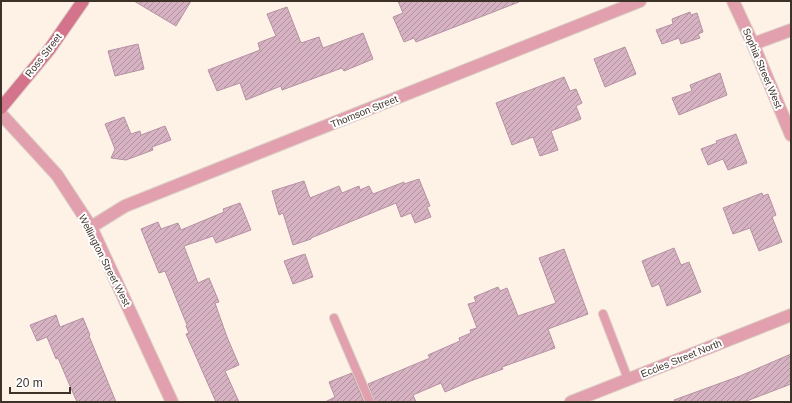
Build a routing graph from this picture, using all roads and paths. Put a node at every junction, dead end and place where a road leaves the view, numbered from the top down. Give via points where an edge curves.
1 (83, 1) edge
2 (640, 1) edge
3 (733, 1) edge
4 (791, 30) edge
5 (753, 44) junction
6 (1, 108) edge
7 (1, 114) edge
8 (791, 135) edge
9 (91, 227) junction
10 (603, 314) dead end
11 (791, 315) edge
12 (334, 318) dead end
13 (628, 379) junction
14 (172, 402) edge
15 (370, 402) edge
16 (571, 402) edge

1 - 6 main road, Ross Street via 49,50
2 - 9 street, Thomson Street via 125,206
3 - 5 street, Sophia Street West
4 - 5 street
5 - 8 street, Sophia Street West
7 - 9 street, Wellington Street West via 57,175
9 - 14 street, Wellington Street West
10 - 13 lane
11 - 13 street, Eccles Street North
12 - 15 lane
13 - 16 street, Eccles Street North

